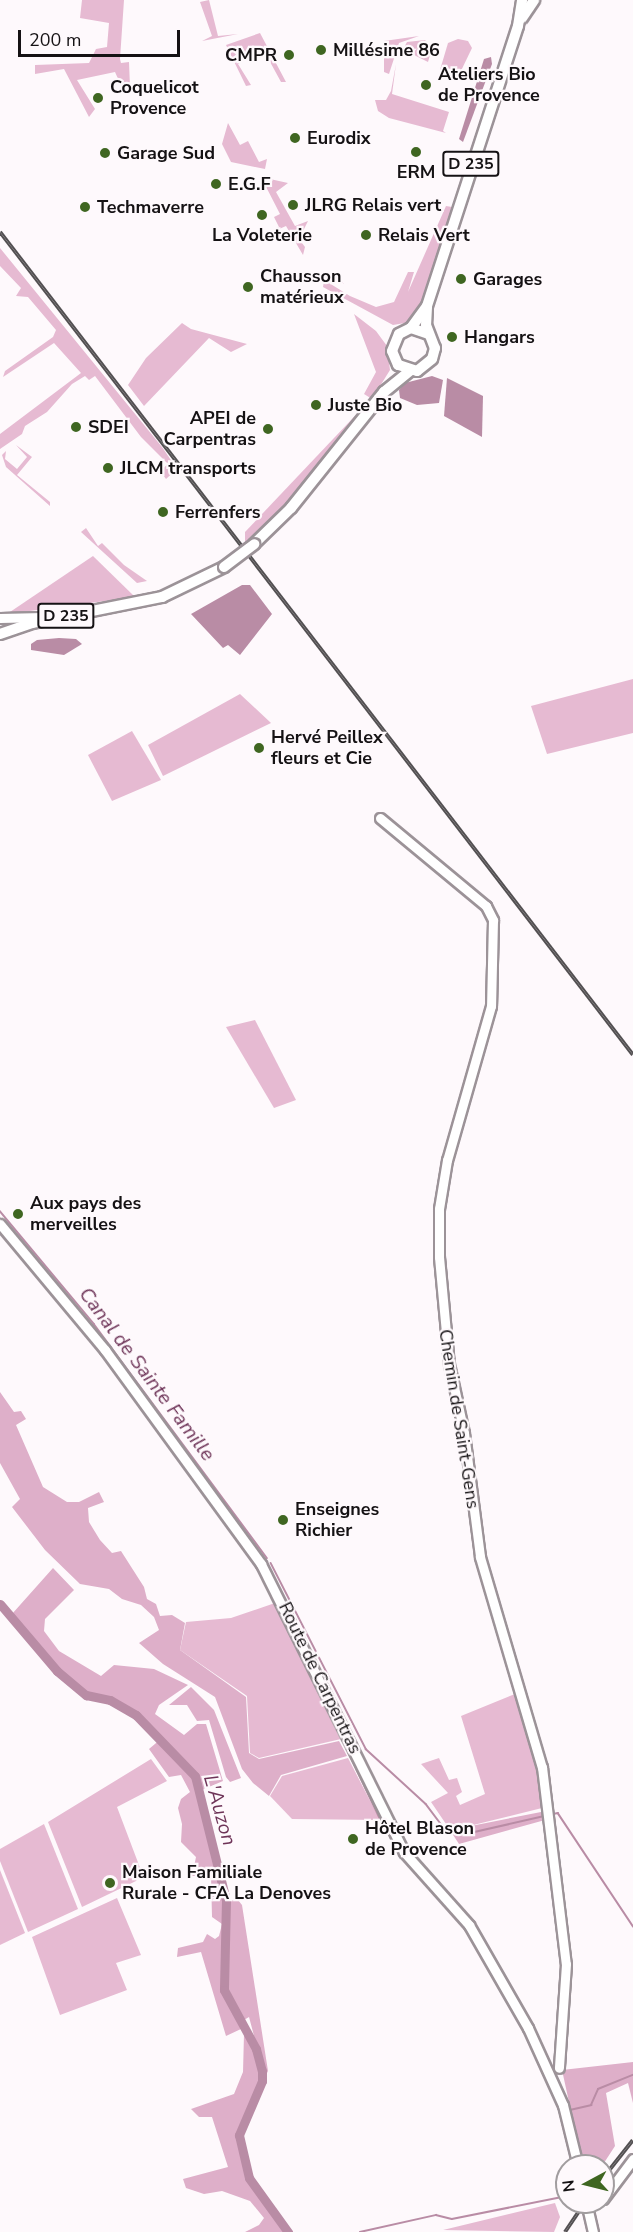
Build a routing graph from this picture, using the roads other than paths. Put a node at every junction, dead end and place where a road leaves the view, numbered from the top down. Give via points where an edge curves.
1 (522, 0) edge
2 (534, 0) edge
3 (518, 24) junction
4 (427, 306) junction
5 (411, 328) junction
6 (428, 334) junction
7 (395, 360) junction
8 (410, 371) junction
9 (384, 392) junction
10 (69, 615) junction
11 (0, 618) edge
12 (0, 634) edge
13 (380, 818) dead end
14 (0, 1224) edge
15 (559, 2068) dead end
16 (575, 2154) edge
17 (633, 2159) edge
18 (615, 2183) edge
19 (589, 2214) edge
20 (593, 2232) edge

1 - 3 main road, D 235
2 - 3 main road, D 235
3 - 4 main road, D 235
4 - 5 main road, D 235
4 - 6 main road, D 235
5 - 6 main road
5 - 7 main road via 394,339
6 - 8 main road via 435,348 432,359 424,368
7 - 8 main road
7 - 9 main road, D 235
8 - 9 main road, D 235
9 - 10 main road, D 235, bridge via 303,495 254,544 224,567 162,597
10 - 11 street
10 - 12 main road, D 235
13 - 15 street, Chemin de Saint-Gens via 486,906 493,920 491,1006 447,1160 439,1209 440,1269 449,1364 464,1433 480,1557 542,1767 566,1964
14 - 16 street, Route de Carpentras via 105,1350 261,1564 405,1852 469,1925 519,2011 561,2100
17 - 18 street
19 - 20 street

